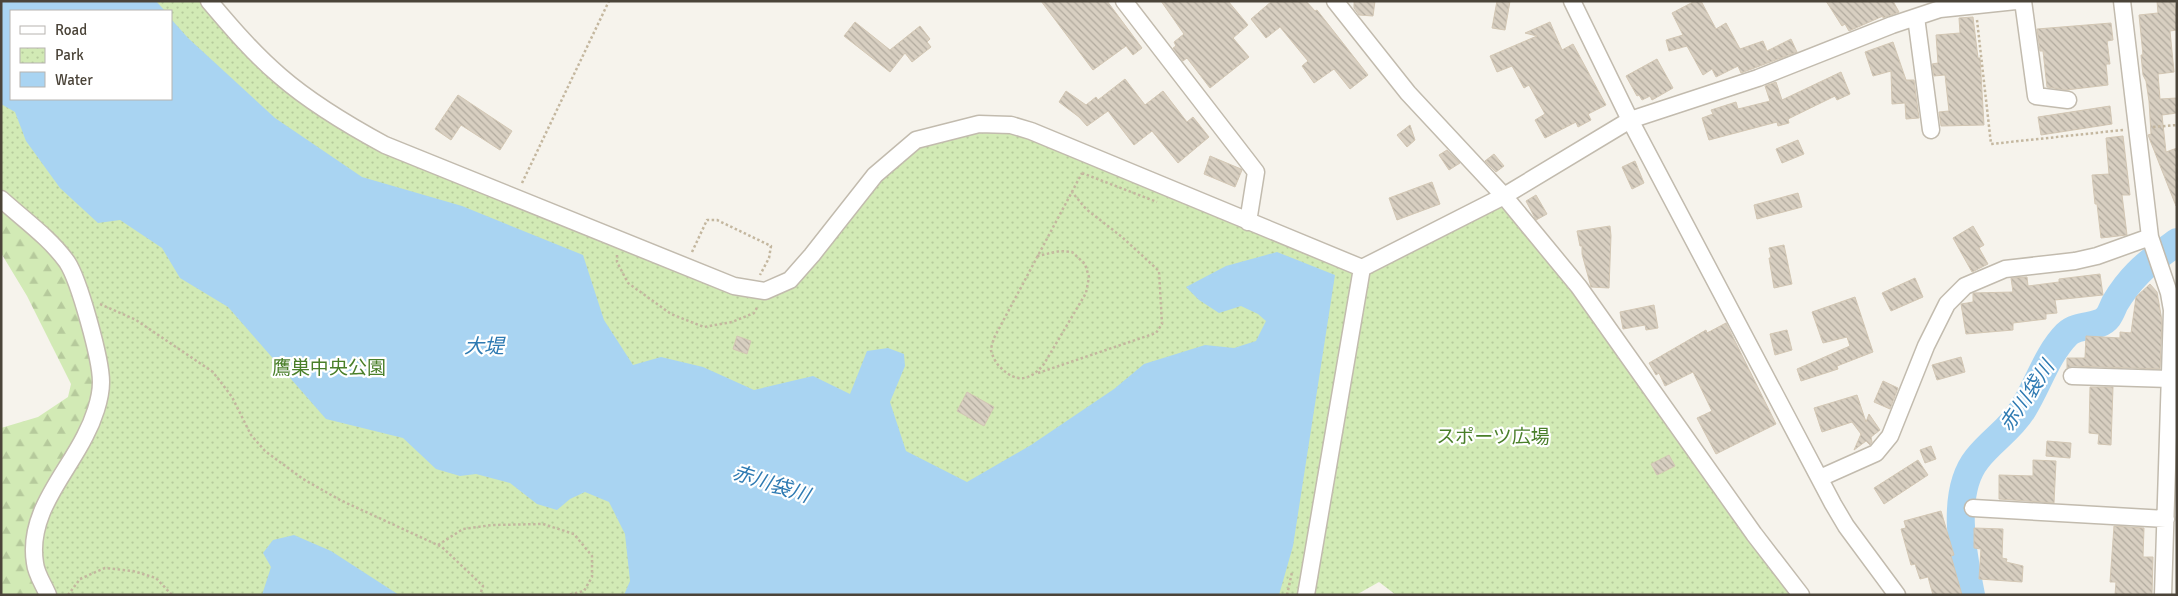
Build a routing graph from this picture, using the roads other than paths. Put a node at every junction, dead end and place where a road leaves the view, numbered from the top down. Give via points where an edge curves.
1 (209, 1) edge
2 (1124, 1) edge
3 (1335, 1) edge
4 (1572, 1) edge
5 (2016, 1) edge
6 (2024, 1) edge
7 (2122, 1) edge
8 (1939, 5) edge
9 (1916, 17) junction
10 (2068, 100) dead end
11 (1630, 120) junction
12 (1930, 130) dead end
13 (1504, 196) junction
14 (1, 199) edge
15 (1248, 222) junction
16 (2152, 244) junction
17 (1362, 268) junction
18 (2170, 291) edge
19 (2072, 376) dead end
20 (2170, 380) junction
21 (1820, 478) junction
22 (1973, 508) dead end
23 (2166, 519) junction
24 (2168, 585) edge
25 (48, 595) edge
26 (1306, 595) edge
27 (1801, 595) edge
28 (1897, 595) edge

1 - 15 street via 280,76 345,123 385,145 734,286 759,290 790,280 875,175 916,140 979,124 1031,131
2 - 15 street via 1256,172
3 - 13 street via 1408,93
4 - 11 street
5 - 8 street
6 - 10 street via 2036,96
7 - 16 street
8 - 9 street
9 - 11 street via 1758,78
9 - 12 street
11 - 13 street
11 - 21 street
13 - 17 street
13 - 27 street via 1579,287
14 - 25 street via 68,263 99,358 101,383 95,413 86,436 48,496 34,539 35,565
15 - 17 street
16 - 18 street
16 - 21 street via 2075,261 2005,269 1965,286 1947,304 1926,346 1890,436 1876,453
17 - 26 street
18 - 20 street
19 - 20 street
20 - 23 street
21 - 28 street via 1846,526
22 - 23 street
23 - 24 street

